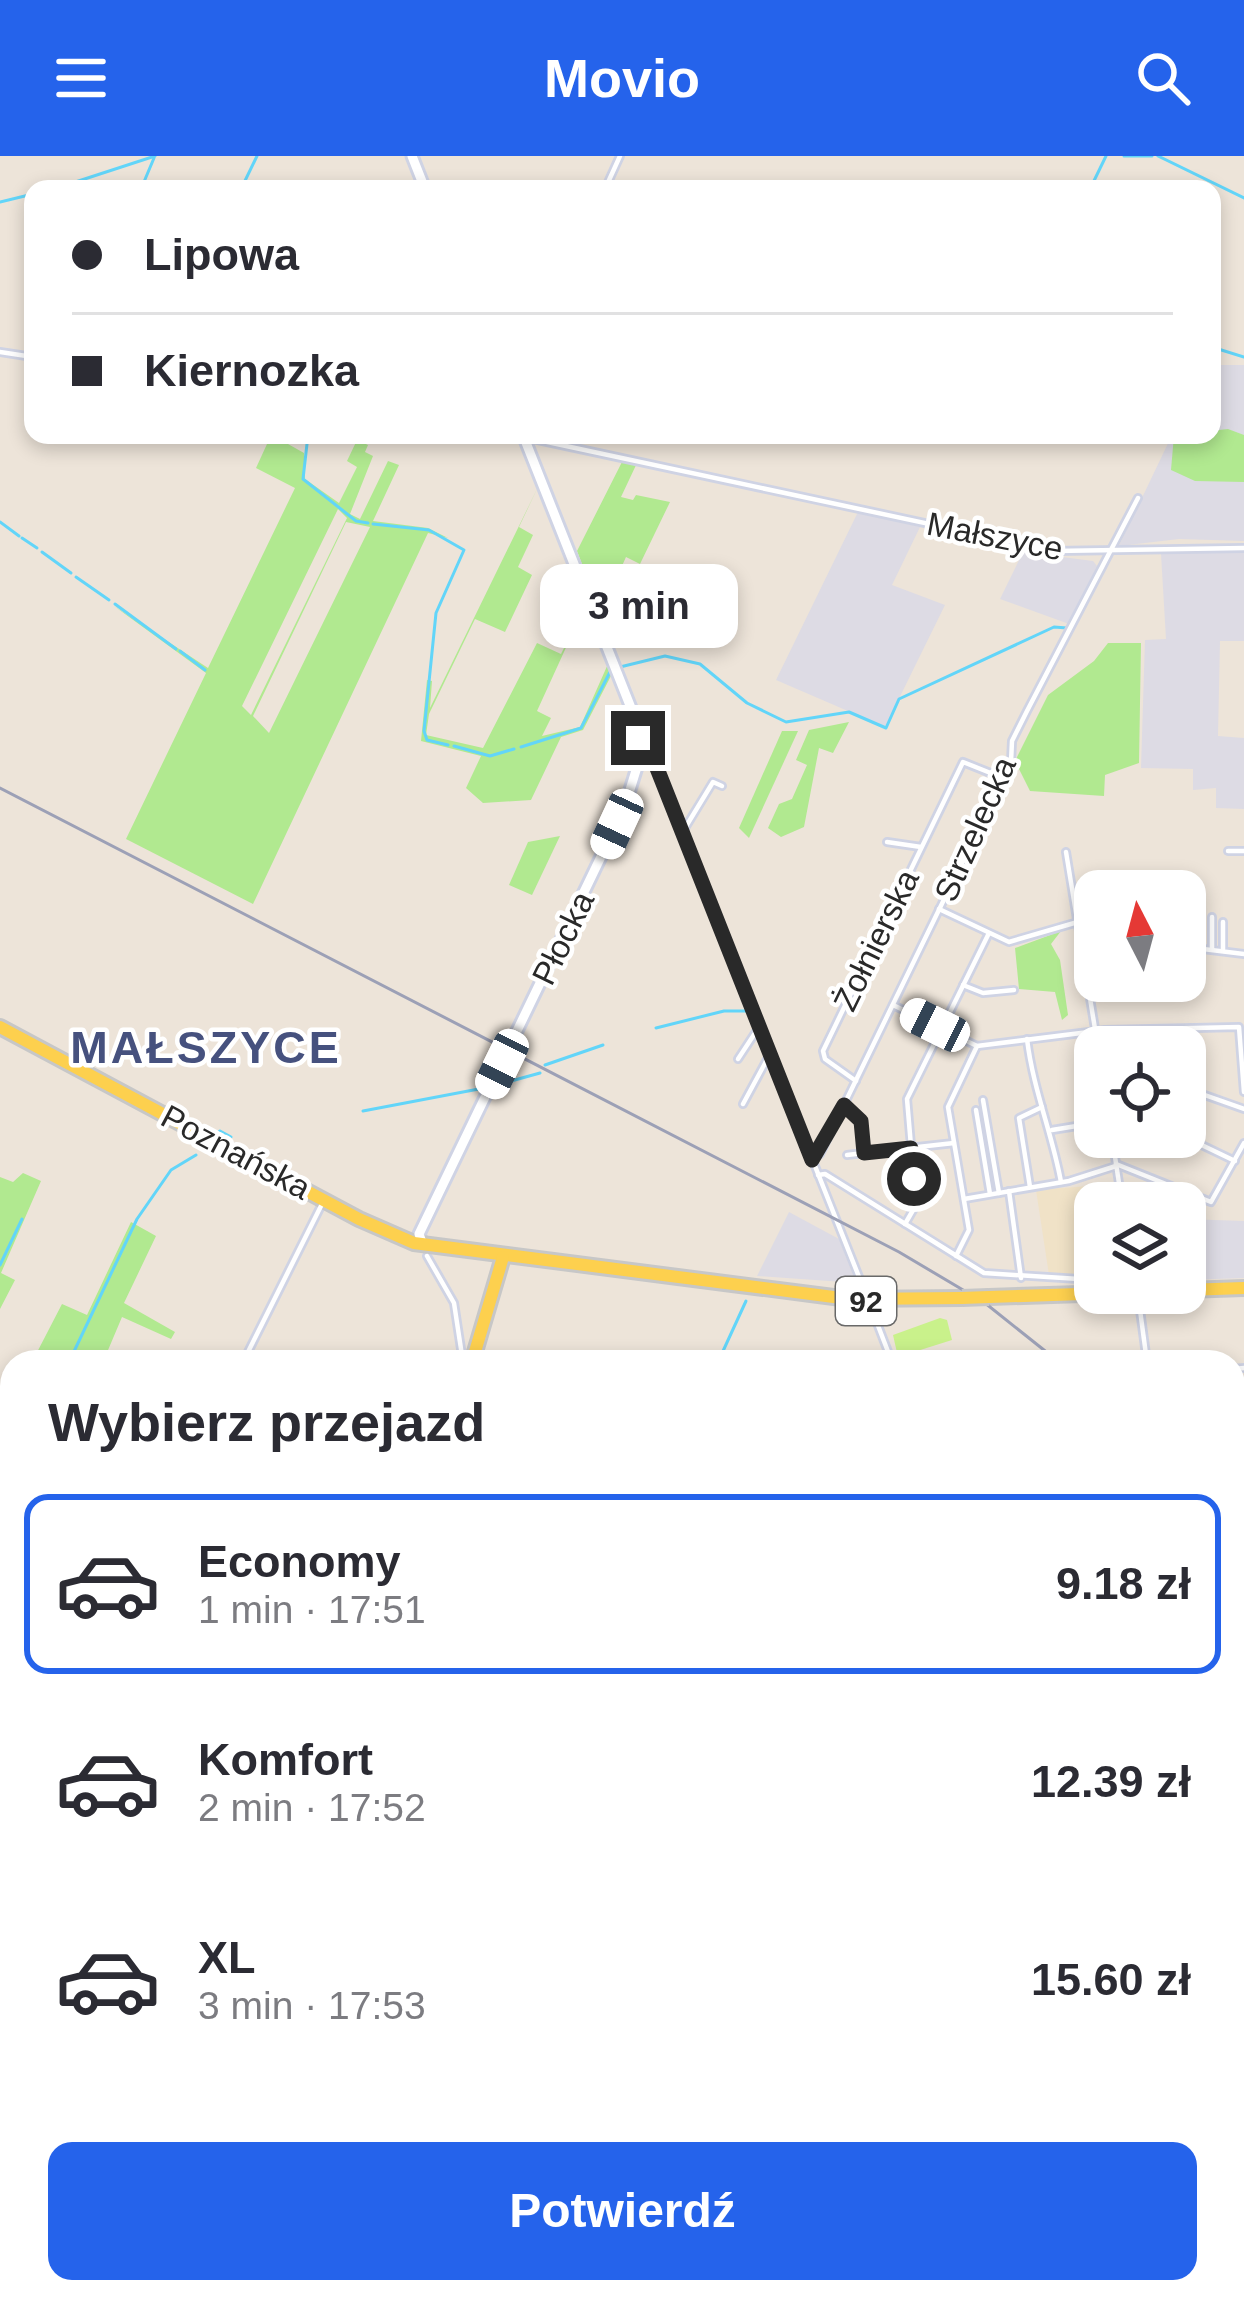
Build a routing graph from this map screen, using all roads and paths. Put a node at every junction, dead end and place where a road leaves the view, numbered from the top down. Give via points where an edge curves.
1 (527, 444) edge
2 (562, 444) edge
3 (1138, 498) dead end
4 (1244, 548) edge
5 (1112, 551) junction
6 (638, 738) junction
7 (1003, 778) junction
8 (722, 786) dead end
9 (682, 833) junction
10 (887, 842) dead end
11 (921, 847) junction
12 (1228, 851) dead end
13 (1244, 851) edge
14 (1066, 852) dead end
15 (1074, 898) edge
16 (939, 909) junction
17 (1212, 917) dead end
18 (1074, 922) edge
19 (1223, 922) dead end
20 (988, 933) junction
21 (1212, 949) junction
22 (1223, 950) junction
23 (1206, 951) edge
24 (1244, 954) edge
25 (963, 985) junction
26 (1014, 990) dead end
27 (893, 1005) junction
28 (0, 1027) edge
29 (759, 1027) junction
30 (942, 1028) junction
31 (1206, 1029) edge
32 (1242, 1029) edge
33 (1074, 1034) edge
34 (1027, 1040) junction
35 (977, 1046) junction
36 (770, 1054) junction
37 (738, 1059) dead end
38 (856, 1081) junction
39 (1244, 1092) edge
40 (1206, 1095) edge
41 (983, 1100) dead end
42 (743, 1104) dead end
43 (844, 1105) junction
44 (1042, 1108) junction
45 (1244, 1109) edge
46 (976, 1110) dead end
47 (1074, 1126) edge
48 (1052, 1130) junction
49 (954, 1143) junction
50 (1244, 1143) edge
51 (1206, 1147) edge
52 (911, 1148) junction
53 (864, 1153) junction
54 (820, 1155) junction
55 (847, 1155) dead end
56 (1115, 1158) edge
57 (812, 1160) junction
58 (1235, 1161) junction
59 (1116, 1165) junction
60 (821, 1174) junction
61 (1061, 1182) junction
62 (1119, 1182) edge
63 (1030, 1187) junction
64 (1009, 1191) junction
65 (994, 1194) junction
66 (325, 1199) junction
67 (964, 1199) junction
68 (905, 1224) junction
69 (421, 1237) junction
70 (476, 1253) junction
71 (500, 1253) junction
72 (525, 1256) junction
73 (956, 1256) junction
74 (1022, 1278) junction
75 (1074, 1279) edge
76 (496, 1282) junction
77 (1244, 1288) edge
78 (1206, 1289) edge
79 (865, 1292) dead end
80 (1074, 1295) edge
81 (872, 1310) dead end
82 (1141, 1314) edge
83 (249, 1350) edge
84 (465, 1350) edge
85 (472, 1350) edge
86 (887, 1350) edge
87 (1145, 1350) edge

1 - 6 main road, Płocka
2 - 5 street, Małszyce via 1055,551
3 - 5 street, Strzelecka
4 - 5 street, Małszyce
5 - 7 street, Strzelecka via 1012,741
6 - 9 street
6 - 69 main road, Płocka via 627,803
7 - 11 street, Żołnierska via 962,762
7 - 16 street, Strzelecka
8 - 9 street via 713,782
9 - 29 street
10 - 11 street
11 - 38 street, Żołnierska via 823,1051
12 - 13 street
14 - 15 street
16 - 20 street
16 - 27 street, Strzelecka
17 - 21 street
18 - 20 street via 1009,942
19 - 22 street
20 - 25 street
21 - 22 street
21 - 23 street
22 - 24 street
25 - 26 street via 983,993
25 - 30 street
27 - 30 street
27 - 38 street, Strzelecka
28 - 66 main road, Poznańska
29 - 36 street
29 - 37 street
30 - 35 street
30 - 52 street via 907,1100
31 - 32 street
32 - 39 street
33 - 34 street
34 - 35 street
34 - 44 street
35 - 49 street via 948,1107
36 - 42 street
36 - 57 street
38 - 43 street, Strzelecka
40 - 45 street
41 - 65 street
43 - 53 street via 861,1121
43 - 54 street, Strzelecka
44 - 48 street
44 - 63 street via 1019,1118
46 - 65 street
47 - 48 street
48 - 61 street
49 - 52 street
49 - 67 street
50 - 58 street
51 - 58 street
52 - 53 street
52 - 68 street via 916,1205
53 - 55 street
54 - 57 street
54 - 60 street
56 - 59 street
57 - 60 street
58 - 59 street via 1211,1202
59 - 61 street
59 - 62 street
60 - 68 street
60 - 79 street
61 - 63 street
63 - 64 street
64 - 65 street
64 - 74 street
65 - 67 street
66 - 69 main road, Poznańska
66 - 83 street
67 - 73 street via 969,1234
68 - 73 street
69 - 70 main road, Poznańska
69 - 71 main road, Poznańska
69 - 84 street via 456,1308
70 - 71 main road, Poznańska
70 - 76 main road via 493,1262
71 - 72 main road, Poznańska
71 - 76 main road
72 - 76 main road
72 - 80 main road, Poznańska / 92, bridge via 872,1301
73 - 74 street via 991,1275
74 - 75 street
76 - 85 main road
77 - 78 main road
81 - 86 street
82 - 87 street

